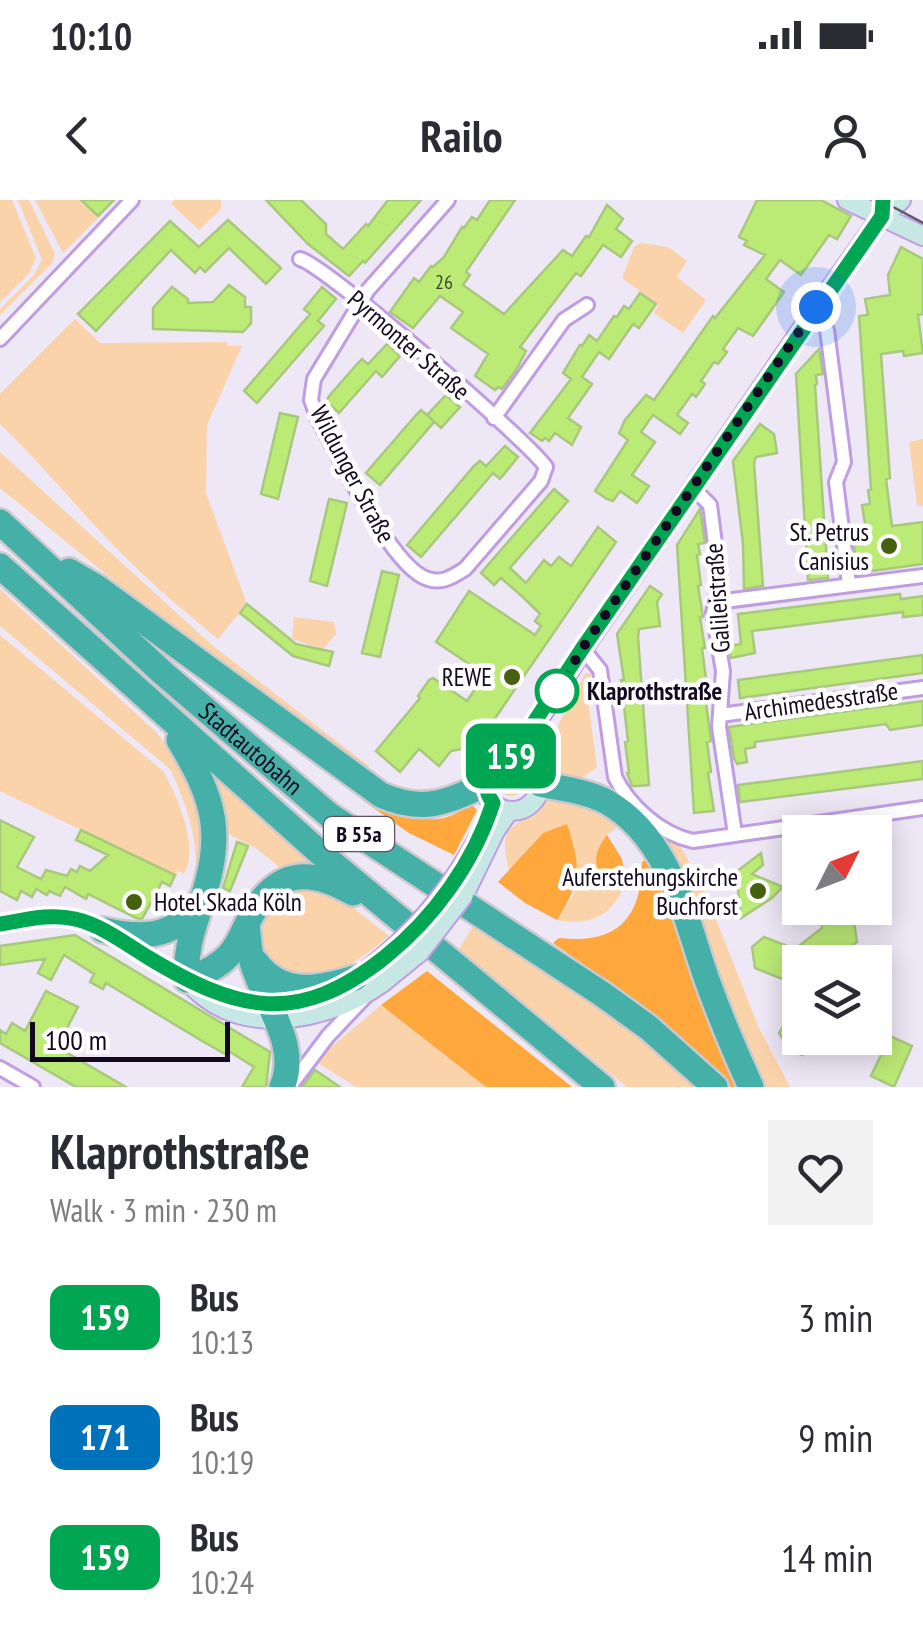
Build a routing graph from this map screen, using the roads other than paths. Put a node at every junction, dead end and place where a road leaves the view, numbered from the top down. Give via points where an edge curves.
1 (132, 200) edge
2 (448, 200) edge
3 (847, 200) edge
4 (901, 200) edge
5 (882, 208) edge
6 (923, 236) edge
7 (300, 260) dead end
8 (360, 302) junction
9 (587, 305) dead end
10 (816, 307) junction
11 (0, 339) edge
12 (494, 418) junction
13 (692, 487) junction
14 (0, 522) edge
15 (30, 548) junction
16 (0, 566) edge
17 (923, 576) edge
18 (849, 584) junction
19 (717, 602) junction
20 (582, 649) junction
21 (923, 688) edge
22 (720, 715) junction
23 (166, 718) junction
24 (522, 758) junction
25 (540, 784) junction
26 (496, 799) junction
27 (923, 808) edge
28 (735, 834) junction
29 (201, 904) junction
30 (401, 921) junction
31 (0, 924) edge
32 (247, 925) junction
33 (103, 930) junction
34 (250, 952) junction
35 (187, 980) junction
36 (369, 980) junction
37 (273, 1012) junction
38 (0, 1068) edge
39 (33, 1087) edge
40 (286, 1087) edge
41 (602, 1087) edge
42 (715, 1087) edge
43 (751, 1087) edge

1 - 11 street
2 - 8 street
3 - 5 street
4 - 5 street
5 - 6 street
5 - 10 street
7 - 8 street, Pyrmonter Straße
8 - 12 street, Pyrmonter Straße
8 - 12 street, Wildunger Straße via 314,379 311,400 393,550 429,580 449,579 464,569 545,474 539,458
9 - 12 street, Pyrmonter Straße via 564,320
10 - 13 street
10 - 18 street via 827,330 844,462 836,482
13 - 19 street, Galileistraße via 710,504
13 - 20 street
14 - 15 highway, Stadtautobahn / B 55a
15 - 26 highway via 98,588 381,795 431,806
15 - 42 highway, Stadtautobahn / B 55a via 216,721 329,814 602,994
16 - 23 highway, Stadtautobahn / B 55a
17 - 18 street
18 - 19 street
19 - 22 street, Galileistraße
20 - 24 street via 533,724
20 - 28 street via 600,670 621,790 676,838
21 - 22 street, Archimedesstraße
22 - 28 street, Galileistraße
23 - 29 highway via 211,804 215,831
23 - 30 highway, Stadtautobahn / B 55a
24 - 25 street via 537,770
24 - 26 street via 501,758 488,770
25 - 26 street via 526,807
25 - 43 highway via 607,802 658,852
26 - 36 street, bridge via 486,836 424,921
27 - 28 street
29 - 33 highway via 163,933
29 - 35 highway via 188,941
30 - 32 highway via 336,883 308,875 266,894
30 - 41 highway, Stadtautobahn / B 55a
31 - 33 street via 52,916
32 - 34 highway
32 - 35 highway via 227,958
33 - 35 street
34 - 36 highway via 270,977 291,987
34 - 37 highway
35 - 37 street
36 - 37 street
36 - 40 street
37 - 40 highway via 286,1047
38 - 39 street

